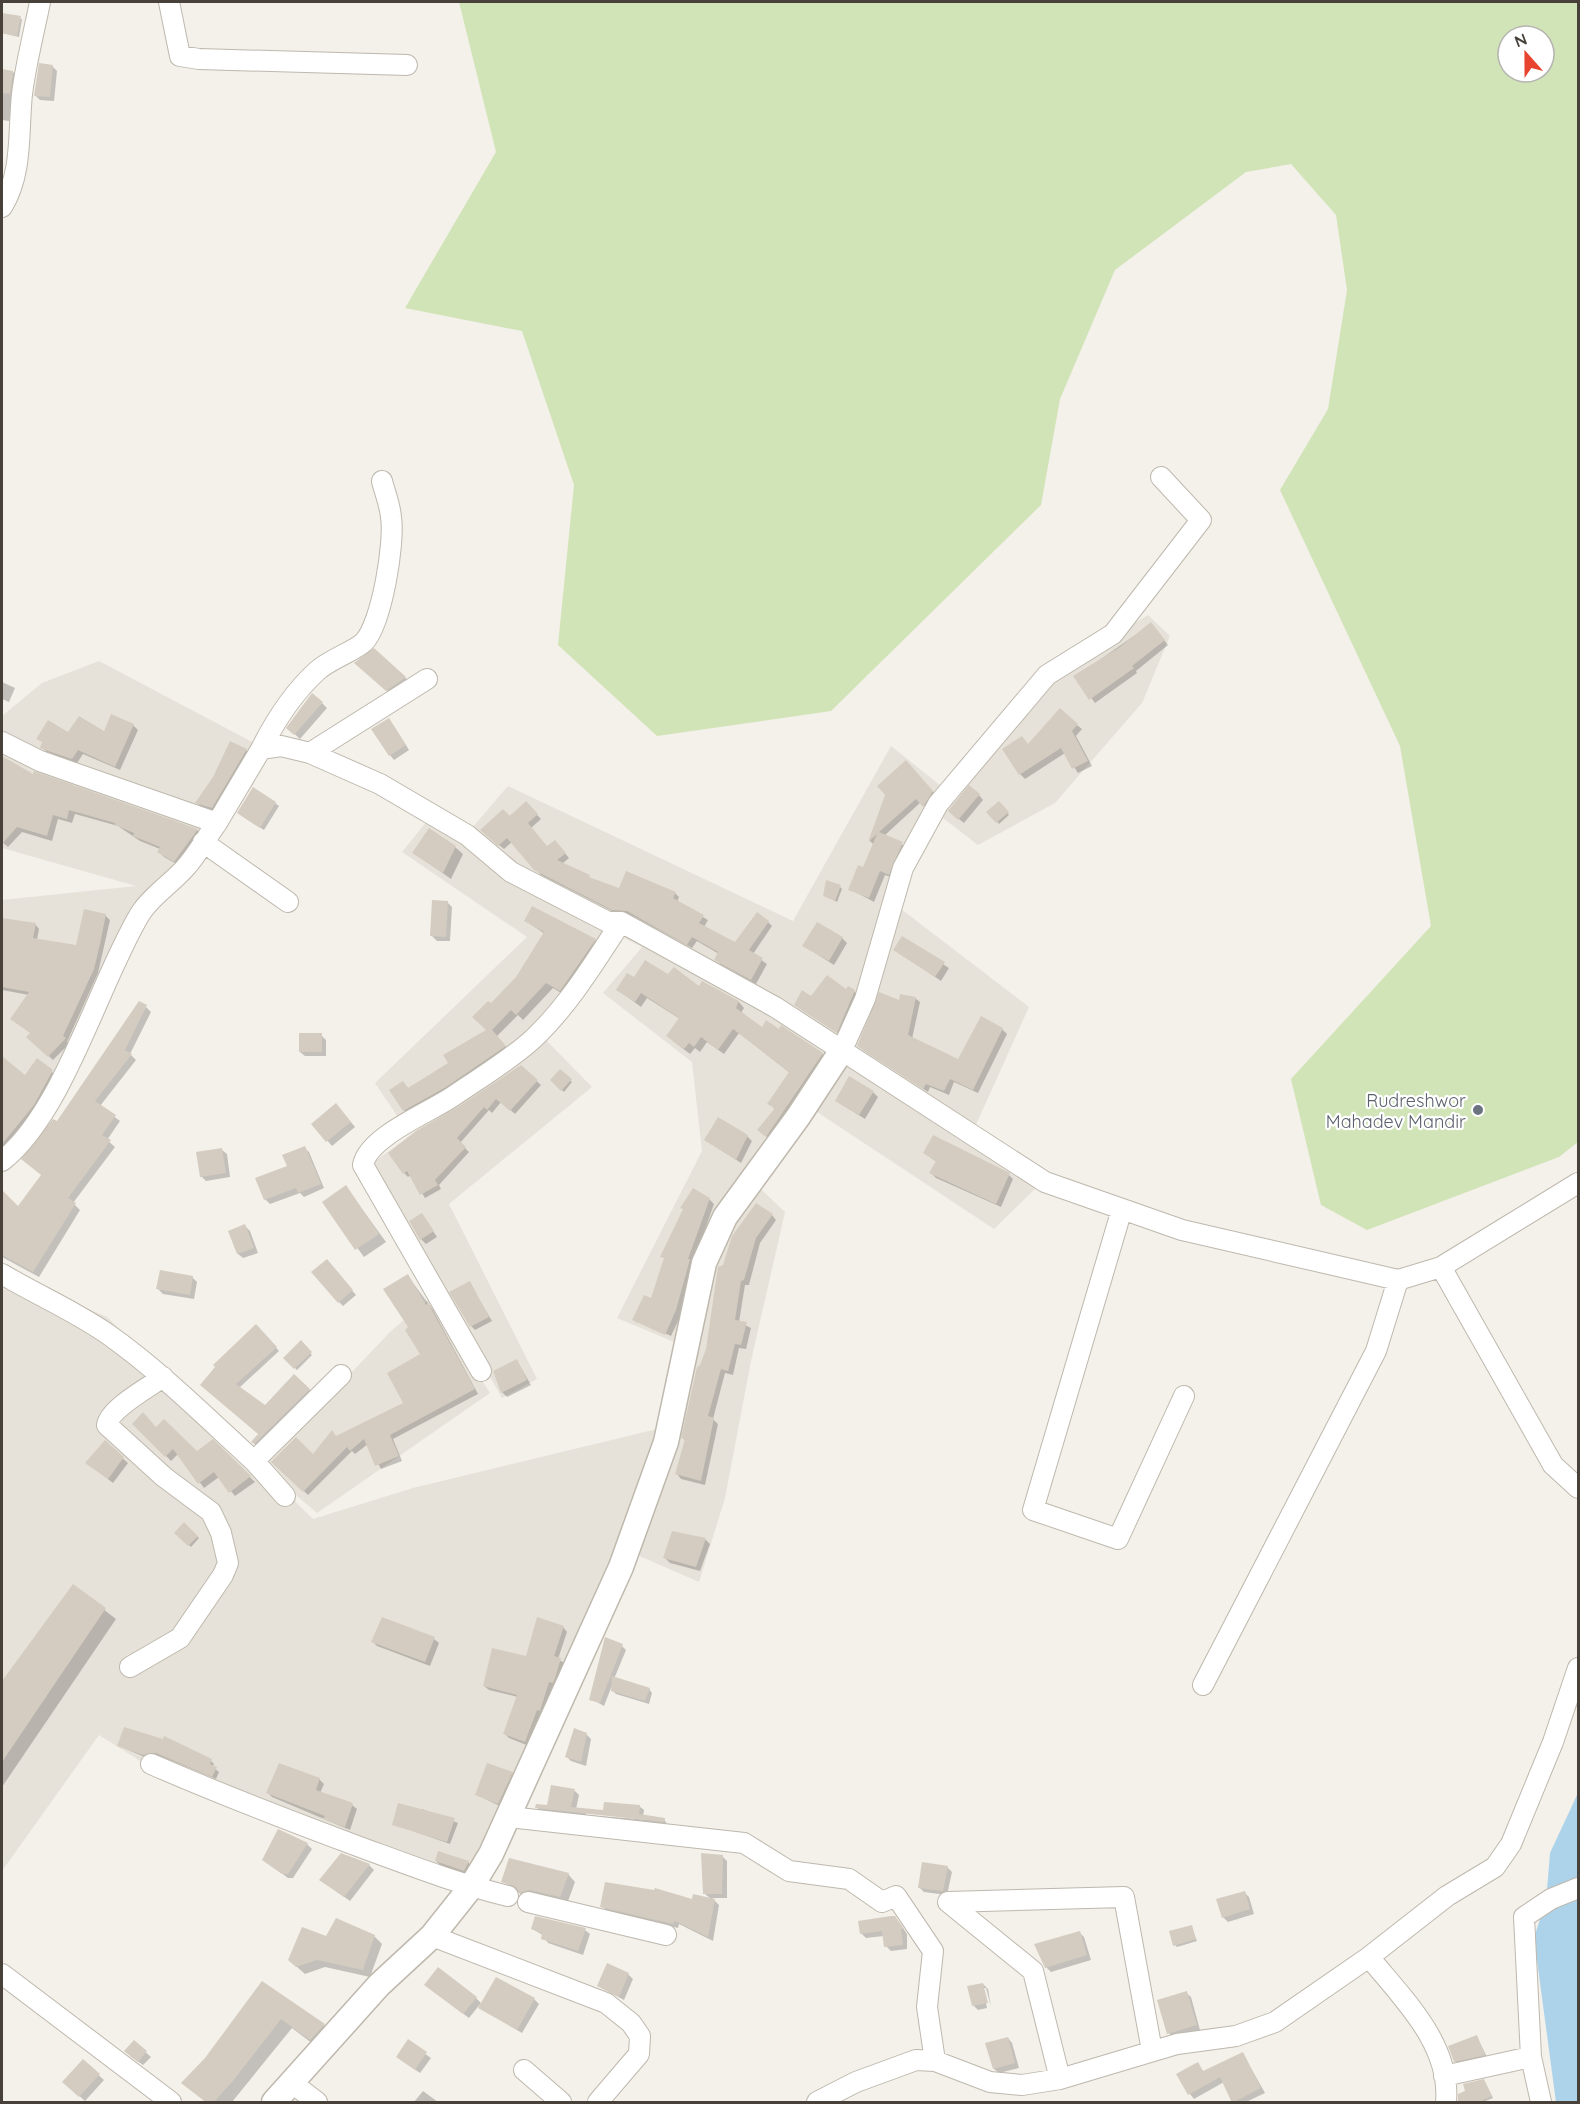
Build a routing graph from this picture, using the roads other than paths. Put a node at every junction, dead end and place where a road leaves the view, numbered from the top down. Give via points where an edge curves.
1 (40, 2) edge
2 (169, 2) edge
3 (407, 65) dead end
4 (2, 207) edge
5 (1161, 477) dead end
6 (382, 481) dead end
7 (427, 679) dead end
8 (2, 743) edge
9 (261, 749) junction
10 (310, 753) junction
11 (217, 823) junction
12 (203, 842) junction
13 (288, 902) dead end
14 (621, 922) junction
15 (842, 1050) junction
16 (2, 1161) edge
17 (1578, 1183) edge
18 (1122, 1209) junction
19 (1441, 1267) junction
20 (2, 1274) edge
21 (1398, 1280) junction
22 (481, 1371) dead end
23 (341, 1375) dead end
24 (163, 1377) junction
25 (1184, 1396) dead end
26 (254, 1461) junction
27 (1578, 1488) edge
28 (285, 1496) dead end
29 (130, 1667) dead end
30 (1578, 1668) edge
31 (1203, 1685) dead end
32 (151, 1764) dead end
33 (508, 1817) junction
34 (471, 1887) junction
35 (1578, 1888) edge
36 (508, 1896) dead end
37 (528, 1902) dead end
38 (666, 1935) dead end
39 (432, 1936) junction
40 (1369, 1957) junction
41 (2, 1974) edge
42 (1152, 2051) junction
43 (1531, 2057) junction
44 (935, 2061) junction
45 (524, 2070) dead end
46 (1444, 2076) junction
47 (1060, 2079) junction
48 (292, 2083) junction
49 (171, 2103) edge
50 (274, 2103) edge
51 (317, 2103) edge
52 (561, 2103) edge
53 (598, 2103) edge
54 (817, 2103) edge
55 (1446, 2103) edge
56 (1541, 2103) edge

1 - 4 street via 22,93 19,159
2 - 3 street via 180,56
5 - 15 street via 1201,520 1113,634 1047,675 938,804 903,868 865,999
6 - 9 street via 392,519 383,599 375,627 363,643 317,671 274,722
7 - 10 street
8 - 11 street via 40,761
9 - 10 street via 281,746
9 - 11 street
10 - 14 street via 389,789 467,835 511,872 608,922
11 - 12 street
12 - 13 street
12 - 16 street via 184,868 141,912 55,1089 33,1128
14 - 15 street via 775,1007
14 - 22 street via 572,997 532,1040 380,1141 365,1155 363,1165
15 - 18 street via 1046,1182
15 - 33 street via 725,1217 704,1263 666,1442 621,1568
17 - 19 street
18 - 21 street via 1182,1230
18 - 25 street via 1033,1510 1118,1539
19 - 21 street
19 - 27 street via 1553,1465
20 - 24 street via 80,1316
21 - 31 street via 1376,1352
23 - 26 street
24 - 26 street
24 - 29 street via 115,1411 107,1425 164,1477 211,1512 228,1563 224,1575 180,1638
26 - 28 street
30 - 40 street via 1511,1844 1495,1867 1447,1896
32 - 34 street via 229,1798
33 - 34 street
33 - 44 street via 744,1843 789,1871 849,1879 882,1902 896,1896 933,1951 927,2007
34 - 36 street
34 - 39 street
35 - 43 street via 1551,1899 1524,1917
37 - 38 street
39 - 48 street via 379,1985
39 - 53 street via 606,2003 631,2023 640,2036 639,2054
40 - 42 street via 1275,2022 1236,2036
40 - 46 street via 1426,2028
41 - 49 street
42 - 47 street
42 - 47 street via 1124,1897 948,1902 1033,1971
43 - 46 street
43 - 56 street
44 - 47 street via 990,2082 1022,2085
44 - 54 street via 916,2060 896,2067
45 - 52 street
46 - 55 street
48 - 50 street
48 - 51 street

